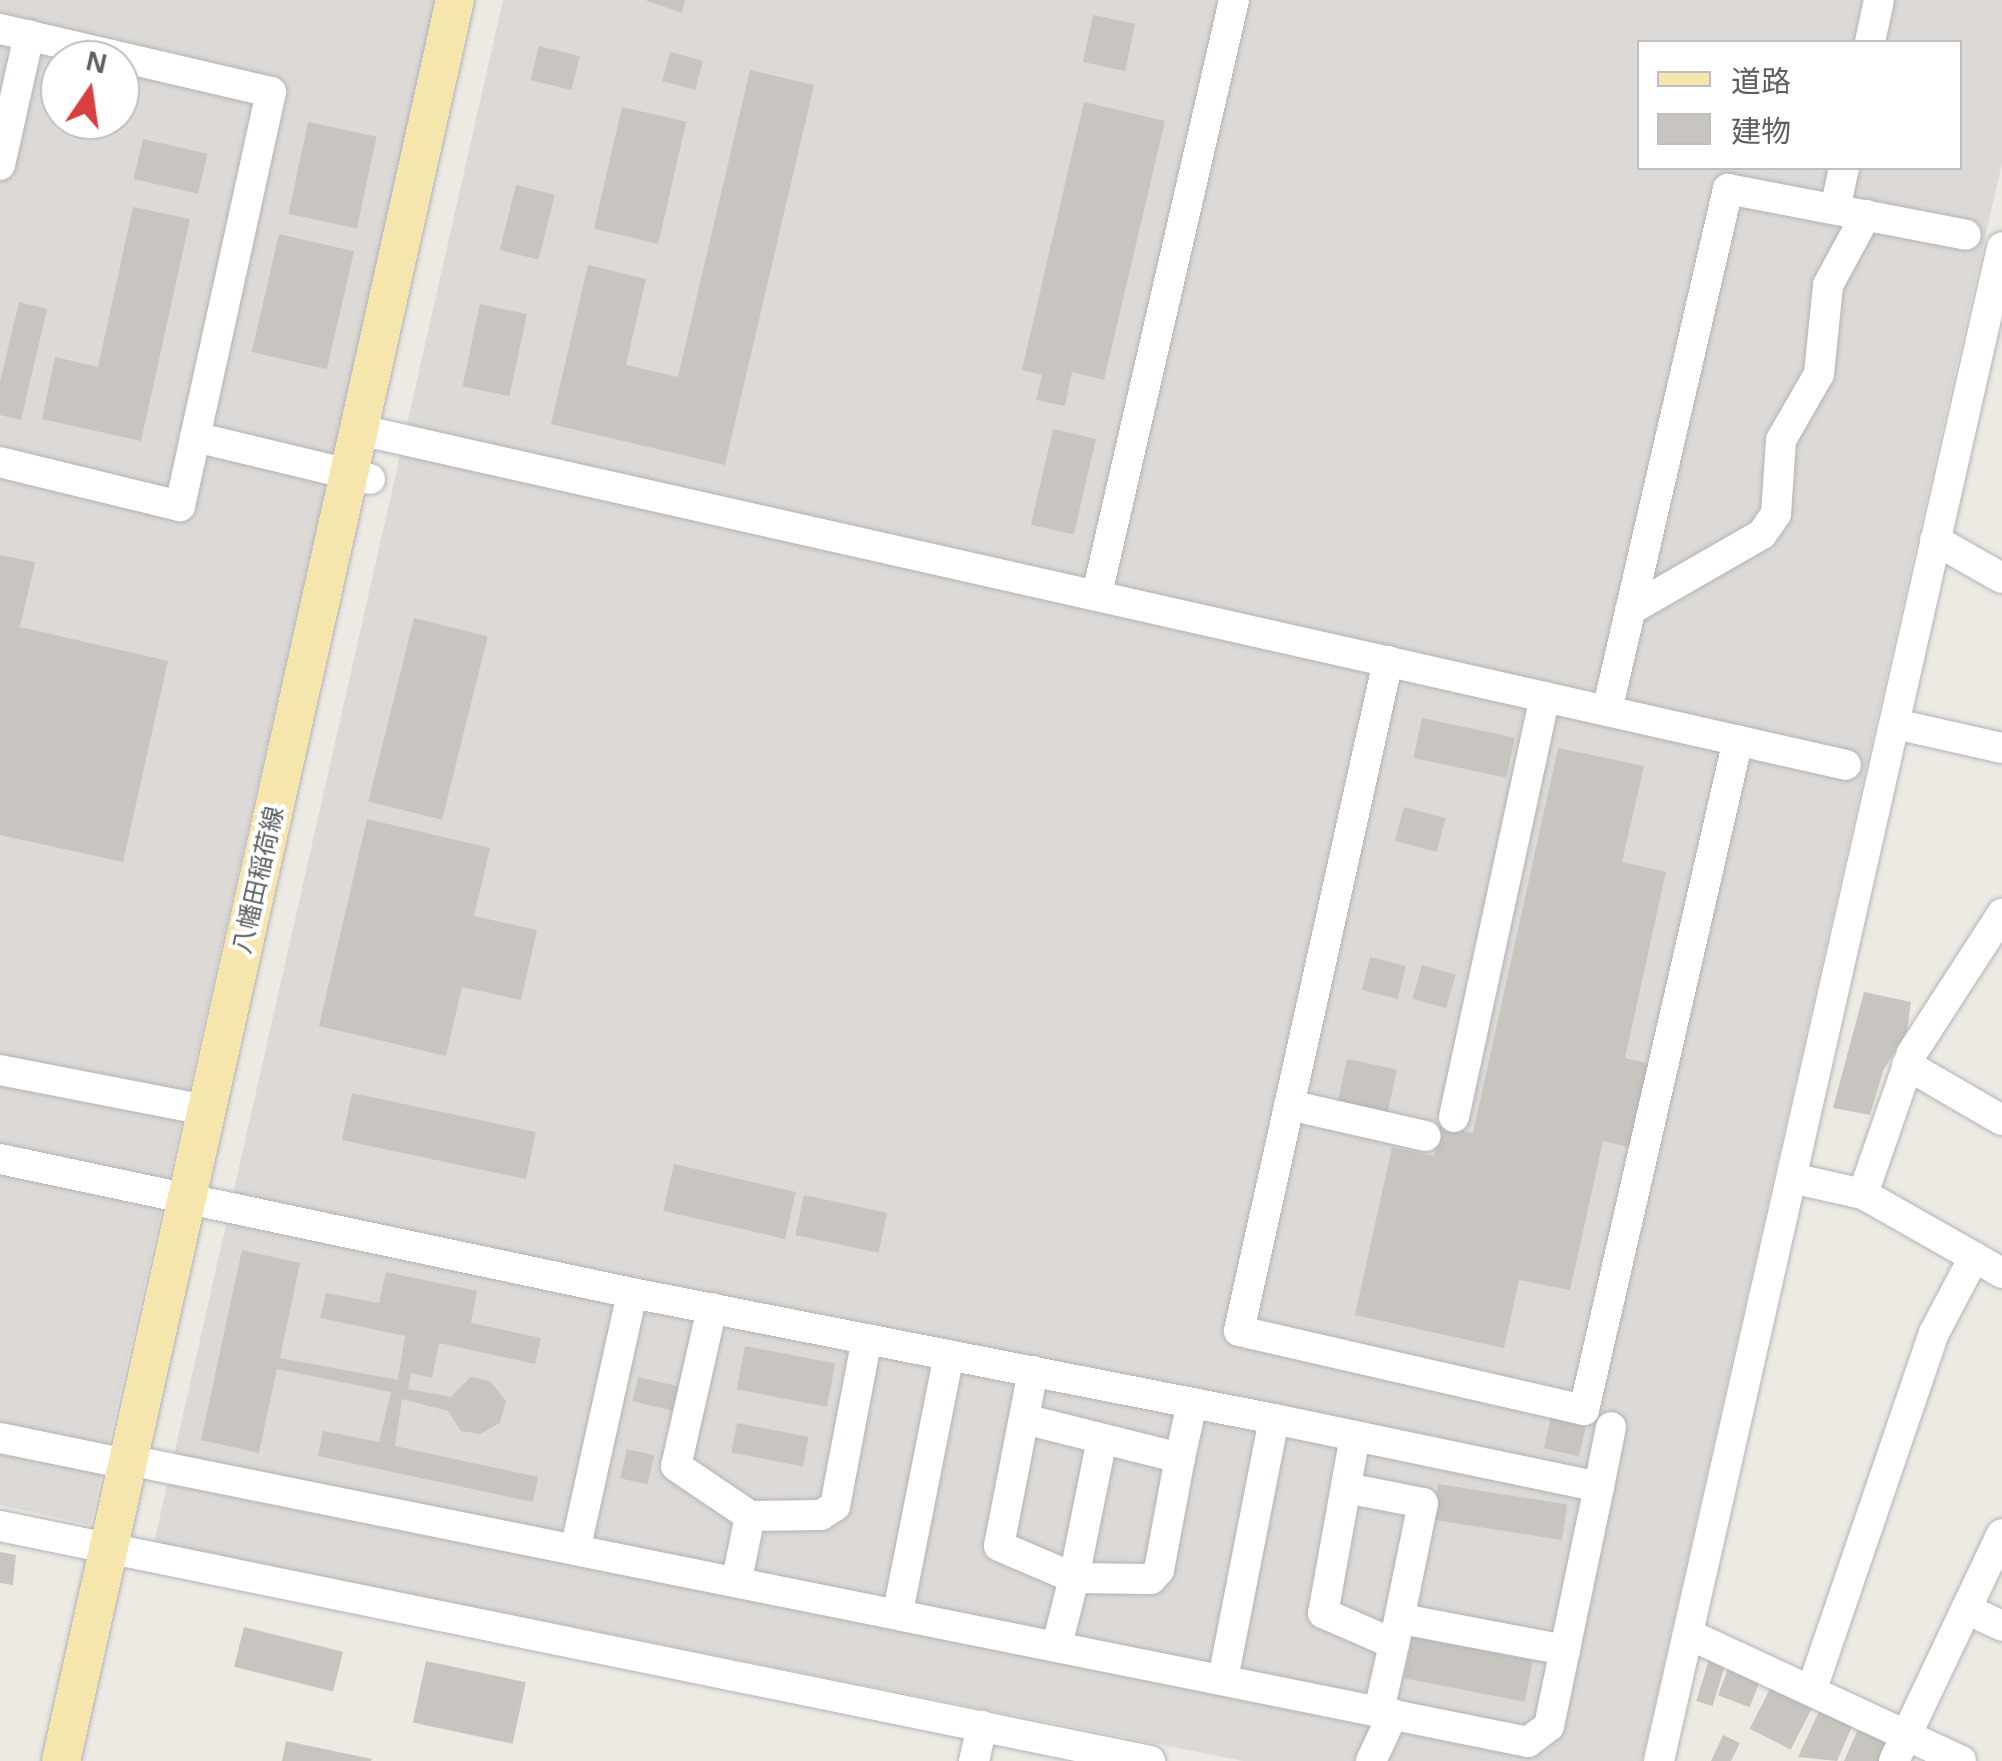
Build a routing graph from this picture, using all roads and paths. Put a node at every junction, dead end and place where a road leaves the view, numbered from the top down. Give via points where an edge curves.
1 (456, 0) edge
2 (478, 0) edge
3 (1234, 0) edge
4 (1879, 0) edge
5 (14, 32) edge
6 (1870, 40) edge
7 (0, 165) edge
8 (1844, 170) edge
9 (1836, 210) junction
10 (1866, 216) junction
11 (1966, 235) dead end
12 (2001, 254) edge
13 (369, 432) junction
14 (195, 437) junction
15 (0, 462) edge
16 (360, 477) junction
17 (1935, 540) junction
18 (2002, 578) edge
19 (1097, 594) junction
20 (1630, 610) junction
21 (1388, 662) junction
22 (1545, 697) junction
23 (1607, 710) junction
24 (1895, 724) junction
25 (1738, 740) junction
26 (2002, 748) edge
27 (1846, 765) dead end
28 (2002, 914) edge
29 (1907, 1065) junction
30 (0, 1070) edge
31 (1289, 1106) junction
32 (206, 1110) junction
33 (1454, 1117) dead end
34 (2002, 1120) edge
35 (1426, 1136) dead end
36 (0, 1159) edge
37 (1796, 1179) junction
38 (1863, 1194) junction
39 (196, 1198) junction
40 (1974, 1257) junction
41 (2002, 1273) edge
42 (632, 1293) junction
43 (712, 1308) junction
44 (867, 1339) junction
45 (950, 1355) junction
46 (1034, 1371) junction
47 (1192, 1403) junction
48 (1024, 1419) junction
49 (1274, 1419) junction
50 (1611, 1427) dead end
51 (1355, 1436) junction
52 (0, 1438) edge
53 (1102, 1439) junction
54 (1180, 1458) junction
55 (138, 1464) junction
56 (1599, 1487) junction
57 (1346, 1488) junction
58 (750, 1516) junction
59 (0, 1526) edge
60 (2002, 1534) edge
61 (576, 1546) junction
62 (116, 1553) junction
63 (1074, 1578) junction
64 (738, 1579) junction
65 (1966, 1609) junction
66 (898, 1612) junction
67 (2002, 1626) edge
68 (1398, 1631) junction
69 (1688, 1634) junction
70 (1057, 1645) junction
71 (1565, 1650) junction
72 (1223, 1679) junction
73 (1812, 1689) junction
74 (1386, 1713) junction
75 (982, 1726) junction
76 (1900, 1748) edge
77 (60, 1761) edge
78 (84, 1761) edge
79 (974, 1761) edge
80 (1150, 1761) edge
81 (1371, 1761) edge
82 (1659, 1761) edge
83 (1961, 1761) edge

1 - 13 main road, 八幡田稲荷線
2 - 13 main road, 八幡田稲荷線
3 - 19 street
4 - 6 street
5 - 7 street
5 - 14 street via 271,92
8 - 9 street
9 - 10 street
9 - 20 street via 1728,189
10 - 11 street
10 - 20 street via 1828,285 1819,374 1781,440 1776,514 1762,534
12 - 17 street
13 - 16 main road, 八幡田稲荷線
13 - 19 street
14 - 15 street via 180,506
14 - 16 street
16 - 32 main road, 八幡田稲荷線
16 - 39 main road, 八幡田稲荷線
17 - 18 street
17 - 24 street
19 - 21 street
20 - 23 street
21 - 22 street
21 - 31 street
22 - 23 street
22 - 33 street
23 - 25 street
24 - 26 street
24 - 37 street
25 - 27 street
25 - 31 street via 1584,1410 1239,1331
28 - 29 street
29 - 34 street
29 - 38 street
30 - 32 street
31 - 35 street
32 - 39 main road, 八幡田稲荷線
36 - 39 street
37 - 38 street
37 - 69 street
38 - 40 street
39 - 42 street
39 - 55 main road, 八幡田稲荷線
40 - 41 street
40 - 73 street via 1934,1333
42 - 43 street
42 - 61 street
43 - 44 street
43 - 58 street via 676,1466
44 - 45 street
44 - 58 street via 834,1506 820,1514
45 - 46 street
45 - 66 street
46 - 47 street
46 - 48 street
47 - 49 street
47 - 54 street
48 - 53 street
48 - 63 street via 999,1546
49 - 51 street
49 - 72 street
50 - 56 street
51 - 56 street
51 - 57 street
52 - 55 street
53 - 54 street
53 - 63 street
54 - 63 street via 1159,1570 1151,1579
55 - 61 street
55 - 62 main road, 八幡田稲荷線
56 - 71 street
57 - 68 street via 1323,1613
57 - 68 street via 1423,1503
58 - 64 street
59 - 62 street
60 - 65 street
61 - 64 street
62 - 75 street
62 - 77 main road, 八幡田稲荷線
62 - 78 main road, 八幡田稲荷線
63 - 70 street
64 - 66 street
65 - 67 street
65 - 76 street
66 - 70 street
68 - 71 street
68 - 74 street
69 - 73 street
69 - 82 street
70 - 72 street
71 - 74 street via 1549,1726 1528,1742
72 - 74 street
73 - 76 street
74 - 81 street
75 - 79 street
75 - 80 street
76 - 83 street

